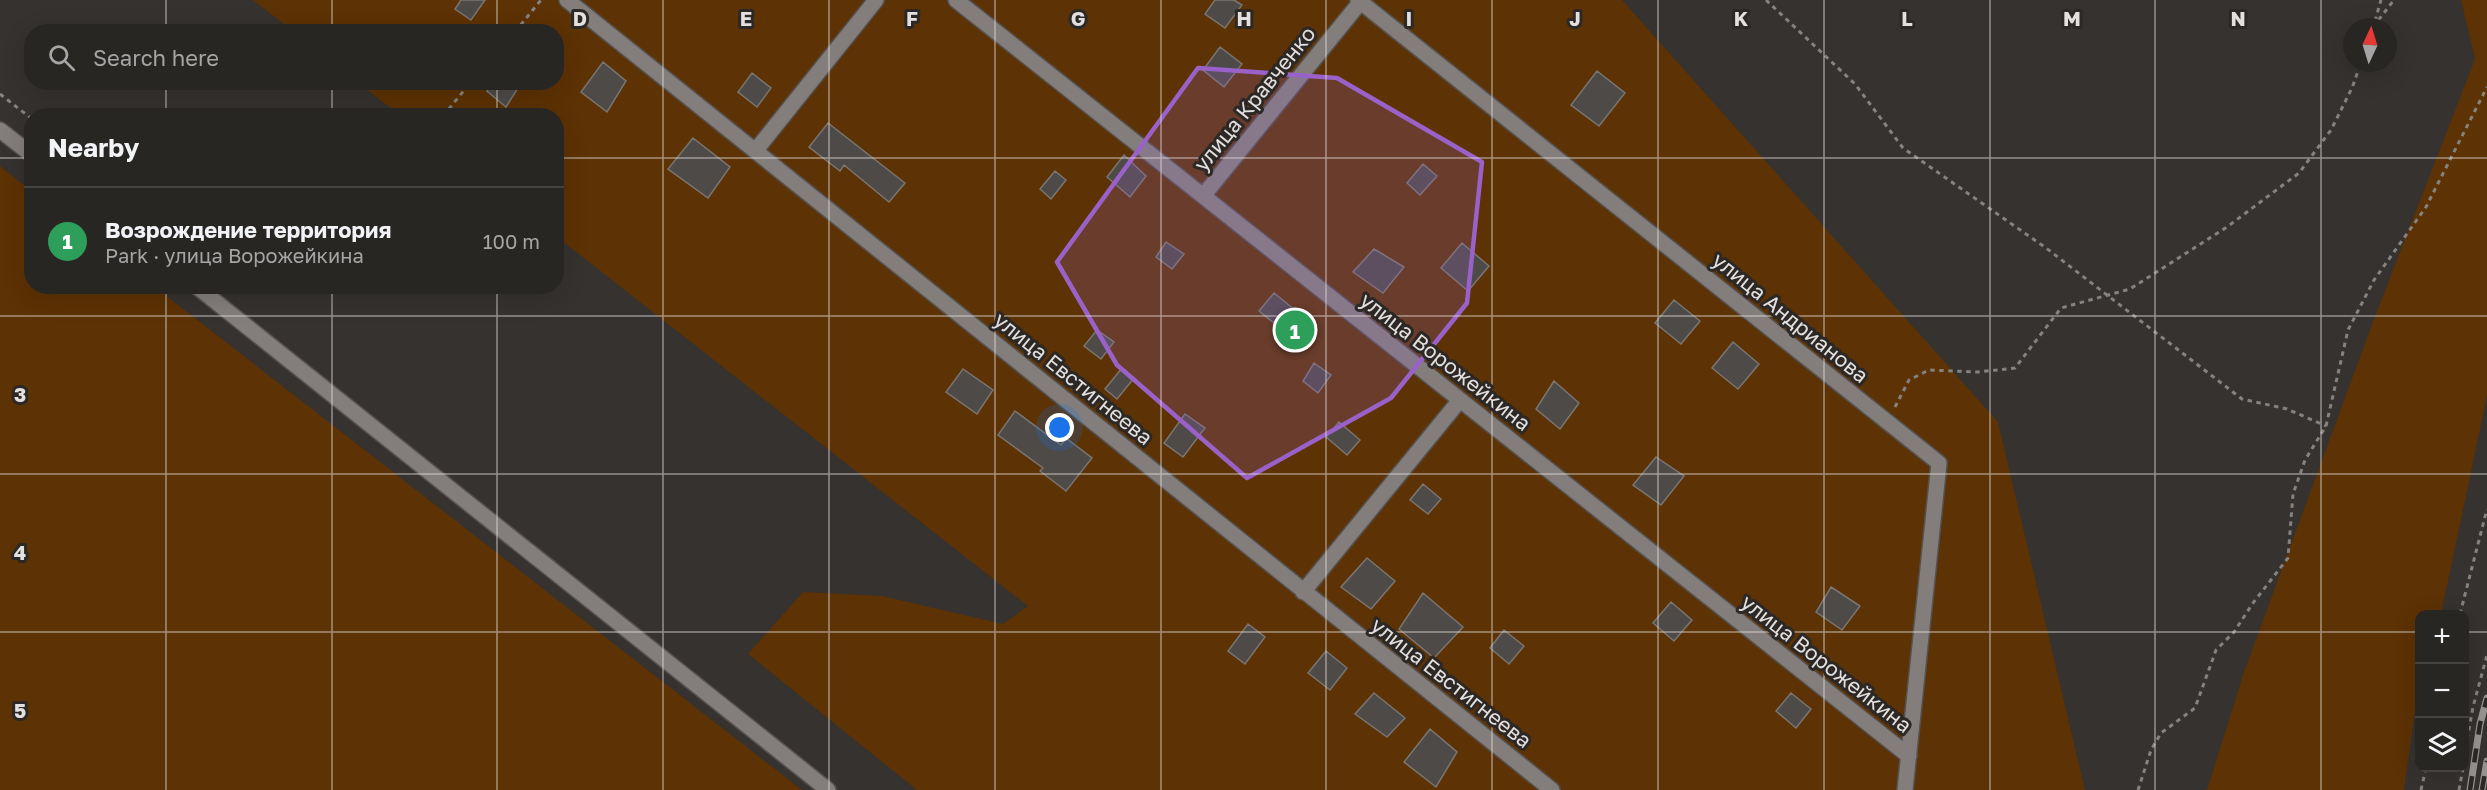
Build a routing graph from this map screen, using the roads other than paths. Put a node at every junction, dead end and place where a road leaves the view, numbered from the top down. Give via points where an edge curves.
1 (567, 0) edge
2 (876, 0) edge
3 (956, 0) edge
4 (1360, 1) edge
5 (0, 130) edge
6 (24, 149) edge
7 (756, 150) junction
8 (1203, 196) junction
9 (206, 294) edge
10 (1460, 400) junction
11 (1303, 592) junction
12 (1909, 756) junction
13 (828, 790) edge
14 (1552, 790) edge
15 (1905, 790) edge

1 - 7 street, улица Евстигнеева
2 - 7 street
3 - 8 street, улица Ворожейкина
4 - 8 street, улица Кравченко
4 - 12 street, улица Андрианова via 1939,463
5 - 6 street
7 - 11 street, улица Евстигнеева
8 - 10 street, улица Ворожейкина
9 - 13 street
10 - 11 street
10 - 12 street, улица Ворожейкина
11 - 14 street, улица Евстигнеева
12 - 15 street, улица Андрианова

